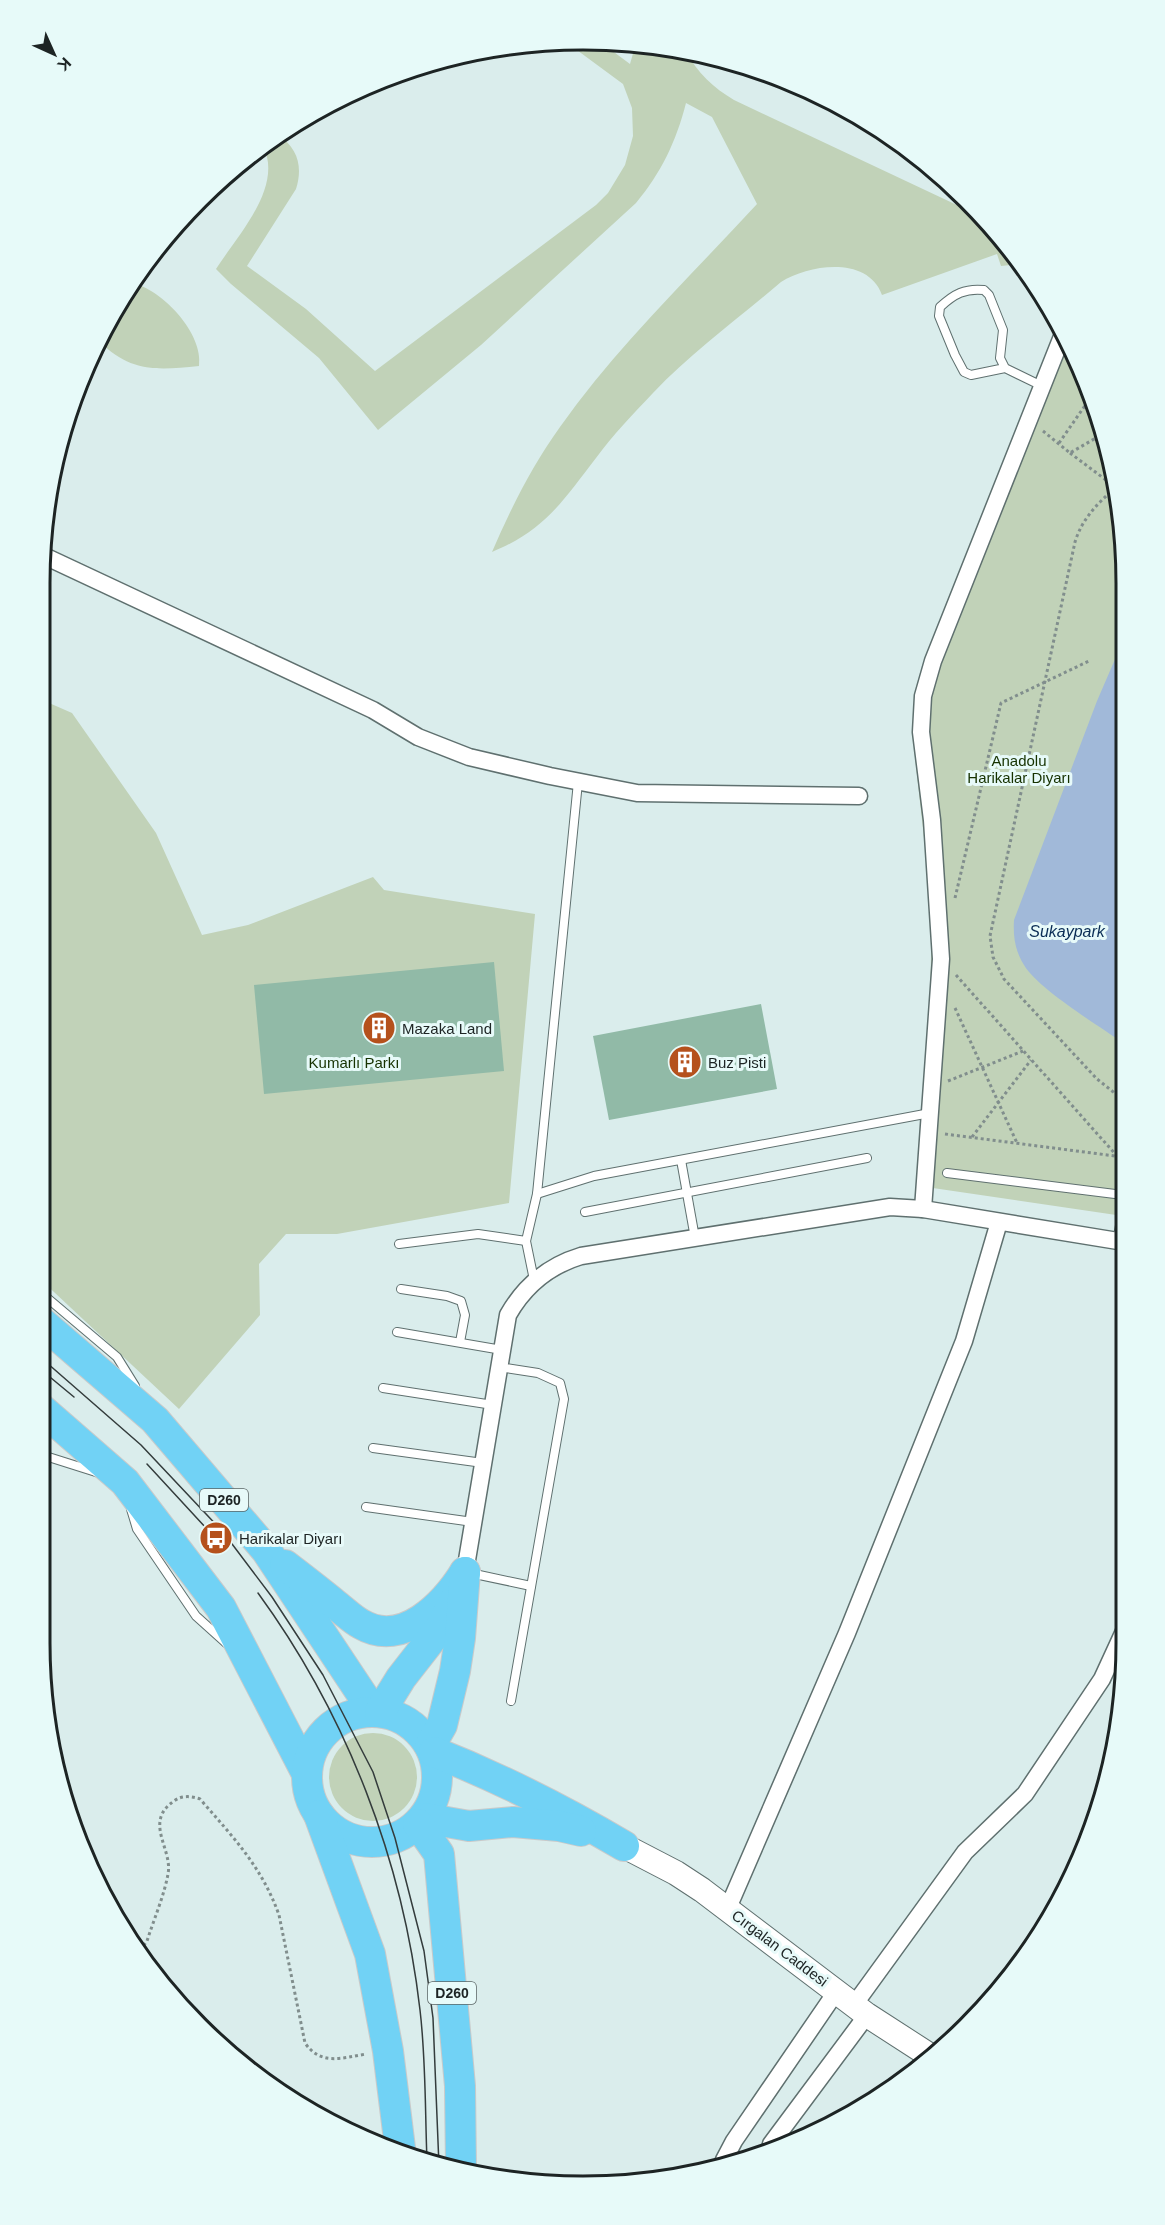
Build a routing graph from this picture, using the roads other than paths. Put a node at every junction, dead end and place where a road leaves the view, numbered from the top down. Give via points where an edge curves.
1 (1059, 344) edge
2 (1005, 368) junction
3 (1042, 386) junction
4 (51, 559) edge
5 (578, 782) junction
6 (859, 796) dead end
7 (930, 1113) junction
8 (867, 1158) dead end
9 (681, 1160) junction
10 (947, 1173) dead end
11 (537, 1194) junction
12 (688, 1194) junction
13 (1116, 1194) edge
14 (923, 1209) junction
15 (585, 1212) dead end
16 (999, 1222) junction
17 (695, 1238) junction
18 (1116, 1240) edge
19 (526, 1241) junction
20 (399, 1244) dead end
21 (534, 1280) junction
22 (401, 1289) dead end
23 (50, 1300) edge
24 (50, 1329) edge
25 (397, 1332) dead end
26 (460, 1342) junction
27 (502, 1350) junction
28 (500, 1367) junction
29 (383, 1388) dead end
30 (493, 1405) junction
31 (50, 1417) edge
32 (155, 1420) junction
33 (373, 1448) dead end
34 (50, 1458) edge
35 (483, 1463) junction
36 (125, 1482) junction
37 (366, 1507) dead end
38 (473, 1522) junction
39 (266, 1550) junction
40 (465, 1572) junction
41 (531, 1586) junction
42 (1116, 1649) edge
43 (511, 1701) dead end
44 (376, 1712) junction
45 (432, 1749) junction
46 (307, 1774) junction
47 (319, 1815) junction
48 (421, 1821) junction
49 (624, 1846) junction
50 (728, 1908) junction
51 (852, 2004) junction
52 (924, 2051) edge
53 (773, 2140) edge
54 (399, 2143) edge
55 (727, 2155) edge
56 (461, 2161) edge

1 - 3 street
2 - 2 lane via 1000,358 1003,330 989,295 974,289 953,295 940,307 939,316 964,372 971,375
2 - 3 lane
3 - 7 street via 933,661 923,696 921,732 932,820 940,967
4 - 5 street via 373,710 443,748
5 - 6 street via 637,793
5 - 11 lane
7 - 9 lane
7 - 14 street
8 - 12 lane
9 - 11 lane via 594,1176
9 - 12 lane
10 - 13 lane
11 - 19 lane
12 - 15 lane
12 - 17 lane
14 - 16 street
14 - 17 street via 890,1207
16 - 18 street
16 - 50 street via 960,1352 847,1633
17 - 21 street via 581,1256 556,1265
19 - 20 lane via 478,1234
19 - 21 lane
21 - 27 street via 508,1315
22 - 26 lane via 461,1301 465,1315
23 - 32 lane via 117,1357
24 - 32 highway, D260
25 - 26 lane
26 - 27 lane
27 - 28 street
28 - 30 street
28 - 41 lane via 538,1373 560,1383 564,1399
29 - 30 lane
30 - 35 street
31 - 36 highway
32 - 39 highway, D260
33 - 35 lane
34 - 36 lane
35 - 38 street
36 - 46 highway via 221,1608
37 - 38 lane
38 - 40 street
39 - 40 highway via 362,1625 379,1630 399,1629 422,1620 445,1600
39 - 44 highway, D260
40 - 41 lane
40 - 44 highway via 440,1628
40 - 45 highway via 455,1671
41 - 43 lane
42 - 51 street via 1102,1678 1025,1794 965,1852
44 - 45 highway via 405,1719
44 - 46 highway via 344,1717 326,1731 312,1750
45 - 48 highway via 438,1780 434,1800
45 - 49 highway via 546,1802
46 - 47 highway via 312,1803
47 - 48 highway via 339,1833 363,1842 384,1842
47 - 54 highway via 370,1954
48 - 49 highway via 469,1826 513,1822 559,1826
48 - 56 highway, D260 via 439,1854 460,2086
49 - 50 street, Cırgalan Caddesi
50 - 51 street, Cırgalan Caddesi
51 - 52 street, Cırgalan Caddesi
51 - 53 street
51 - 55 street via 734,2141

